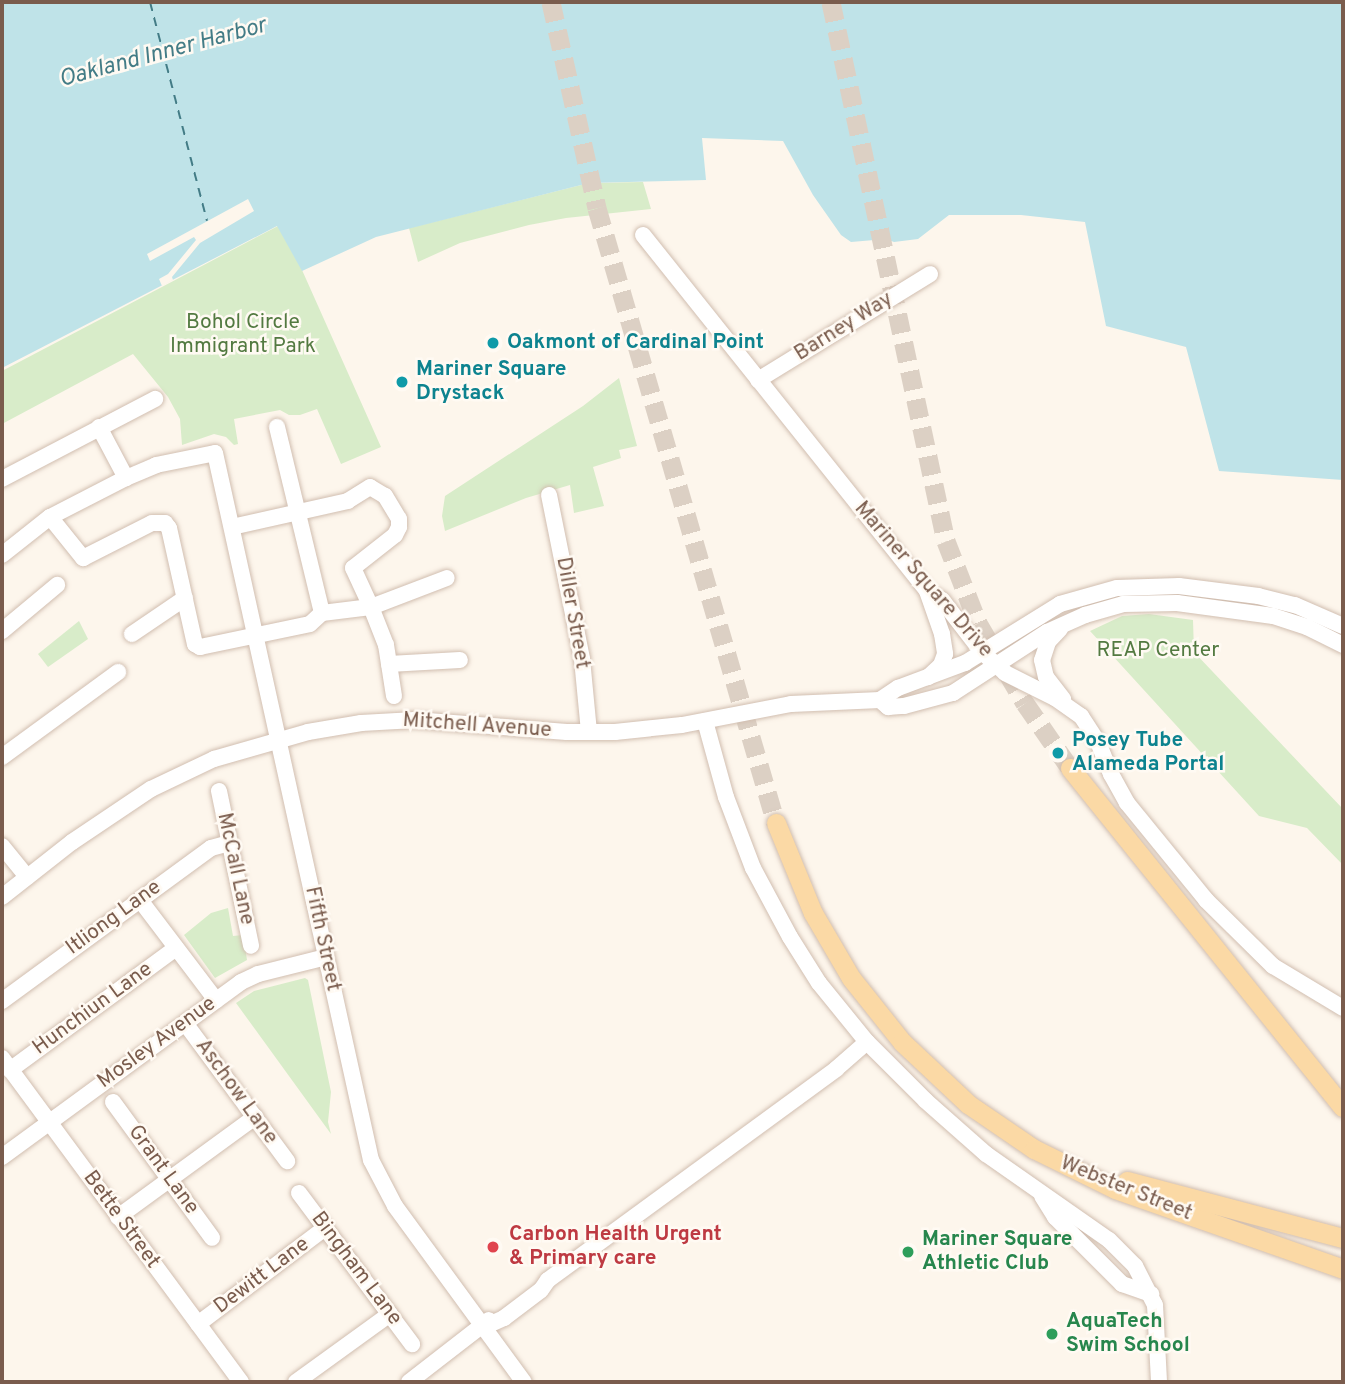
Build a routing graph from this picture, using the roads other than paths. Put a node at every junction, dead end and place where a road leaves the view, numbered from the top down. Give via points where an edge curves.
1 (643, 235) dead end
2 (930, 274) dead end
3 (758, 380) junction
4 (155, 399) dead end
5 (99, 427) junction
6 (278, 427) dead end
7 (126, 478) junction
8 (2, 479) edge
9 (550, 495) dead end
10 (297, 513) junction
11 (50, 517) junction
12 (232, 527) junction
13 (2, 555) edge
14 (447, 578) dead end
15 (57, 585) dead end
16 (927, 591) junction
17 (185, 598) junction
18 (371, 607) junction
19 (323, 613) junction
20 (1064, 624) junction
21 (1343, 626) edge
22 (2, 631) edge
23 (132, 634) dead end
24 (257, 636) junction
25 (1343, 645) edge
26 (982, 652) junction
27 (460, 660) dead end
28 (389, 664) junction
29 (998, 666) junction
30 (118, 672) dead end
31 (921, 682) junction
32 (394, 696) dead end
33 (880, 700) junction
34 (1069, 706) junction
35 (705, 721) junction
36 (589, 732) junction
37 (280, 738) junction
38 (2, 757) edge
39 (1070, 768) tunnel mouth
40 (219, 791) dead end
41 (776, 823) tunnel mouth
42 (230, 843) junction
43 (2, 846) edge
44 (27, 877) junction
45 (2, 897) edge
46 (140, 900) junction
47 (251, 946) dead end
48 (176, 948) junction
49 (326, 957) junction
50 (216, 1000) junction
51 (2, 1001) edge
52 (1343, 1008) edge
53 (185, 1023) junction
54 (867, 1042) junction
55 (6, 1064) edge
56 (1321, 1078) junction
57 (1343, 1099) edge
58 (113, 1102) dead end
59 (1343, 1107) edge
60 (255, 1117) junction
61 (49, 1122) junction
62 (2, 1157) edge
63 (287, 1161) dead end
64 (1071, 1169) junction
65 (170, 1179) junction
66 (1039, 1191) junction
67 (299, 1193) dead end
68 (118, 1217) junction
69 (325, 1228) junction
70 (212, 1238) dead end
71 (1343, 1238) edge
72 (1342, 1269) edge
73 (1151, 1294) junction
74 (390, 1314) junction
75 (198, 1324) junction
76 (484, 1327) junction
77 (412, 1344) dead end
78 (241, 1382) edge
79 (296, 1382) edge
80 (409, 1382) edge
81 (524, 1382) edge
82 (1159, 1382) edge

1 - 3 street, Mariner Square Drive
2 - 3 street, Barney Way
3 - 16 street, Mariner Square Drive
4 - 5 street
5 - 7 street
5 - 8 street
6 - 10 street
7 - 11 street
7 - 12 street, Fifth Street via 156,465 215,453
9 - 36 street, Diller Street via 582,659
10 - 12 street
10 - 18 street via 348,500 367,487 375,487 384,496 399,527 353,568
10 - 19 street
11 - 13 street
11 - 17 street via 83,558 152,523 165,523
12 - 24 street, Fifth Street
14 - 18 street
15 - 22 street
16 - 26 street, Mariner Square Drive via 942,600
16 - 31 street via 945,654 935,673
17 - 23 street
17 - 24 street via 195,644 200,647
18 - 19 street
18 - 28 street
19 - 24 street via 310,624
20 - 25 street, Mitchell Avenue via 1108,607 1167,603 1273,616
20 - 29 street, Mitchell Avenue
20 - 34 street via 1048,642 1042,660 1046,677
21 - 26 street via 1277,600 1179,586 1138,586 1060,604
24 - 37 street, Fifth Street
26 - 29 street, Mariner Square Drive
26 - 31 street
27 - 28 street
28 - 32 street
29 - 33 street, Mitchell Avenue via 966,687 936,699 888,706
29 - 34 street, Mariner Square Drive
30 - 38 street
31 - 33 street via 898,688
33 - 35 street, Mitchell Avenue via 792,704
34 - 52 street, Mariner Square Drive via 1091,729 1127,803 1206,900 1273,966
35 - 36 street, Mitchell Avenue
35 - 54 street via 734,819 764,889 814,975
36 - 37 street, Mitchell Avenue via 406,720
37 - 44 street, Mitchell Avenue via 214,759 150,789
37 - 49 street, Fifth Street
39 - 56 main road
40 - 42 street, McCall Lane
41 - 64 main road, Webster Street via 821,929 888,1026 968,1104
42 - 46 street, Itliong Lane via 211,848
42 - 47 street, McCall Lane
43 - 44 street
44 - 45 street, Mitchell Avenue
46 - 48 street
46 - 51 street, Itliong Lane
48 - 50 street
48 - 55 street, Hunchiun Lane
49 - 50 street, Mosley Avenue via 258,974
49 - 76 street, Fifth Street via 366,1144 377,1174 395,1206
50 - 53 street, Mosley Avenue
53 - 60 street, Aschow Lane
53 - 61 street, Mosley Avenue
54 - 66 street via 963,1135
54 - 76 street via 548,1280 504,1318
55 - 61 street, Bette Street
56 - 57 main road
56 - 59 main road
58 - 65 street, Grant Lane
60 - 63 street, Aschow Lane
60 - 65 street
61 - 62 street, Mosley Avenue
61 - 68 street, Bette Street
64 - 71 main road
64 - 72 main road, Webster Street via 1115,1189
65 - 68 street
65 - 70 street, Grant Lane
66 - 73 street via 1123,1252
66 - 73 street via 1055,1217 1122,1284
67 - 69 street, Bingham Lane
68 - 75 street, Bette Street
69 - 74 street, Bingham Lane
69 - 75 street, Dewitt Lane
73 - 82 street via 1158,1329
74 - 77 street, Bingham Lane
74 - 79 street
75 - 78 street, Bette Street
76 - 80 street
76 - 81 street, Fifth Street

